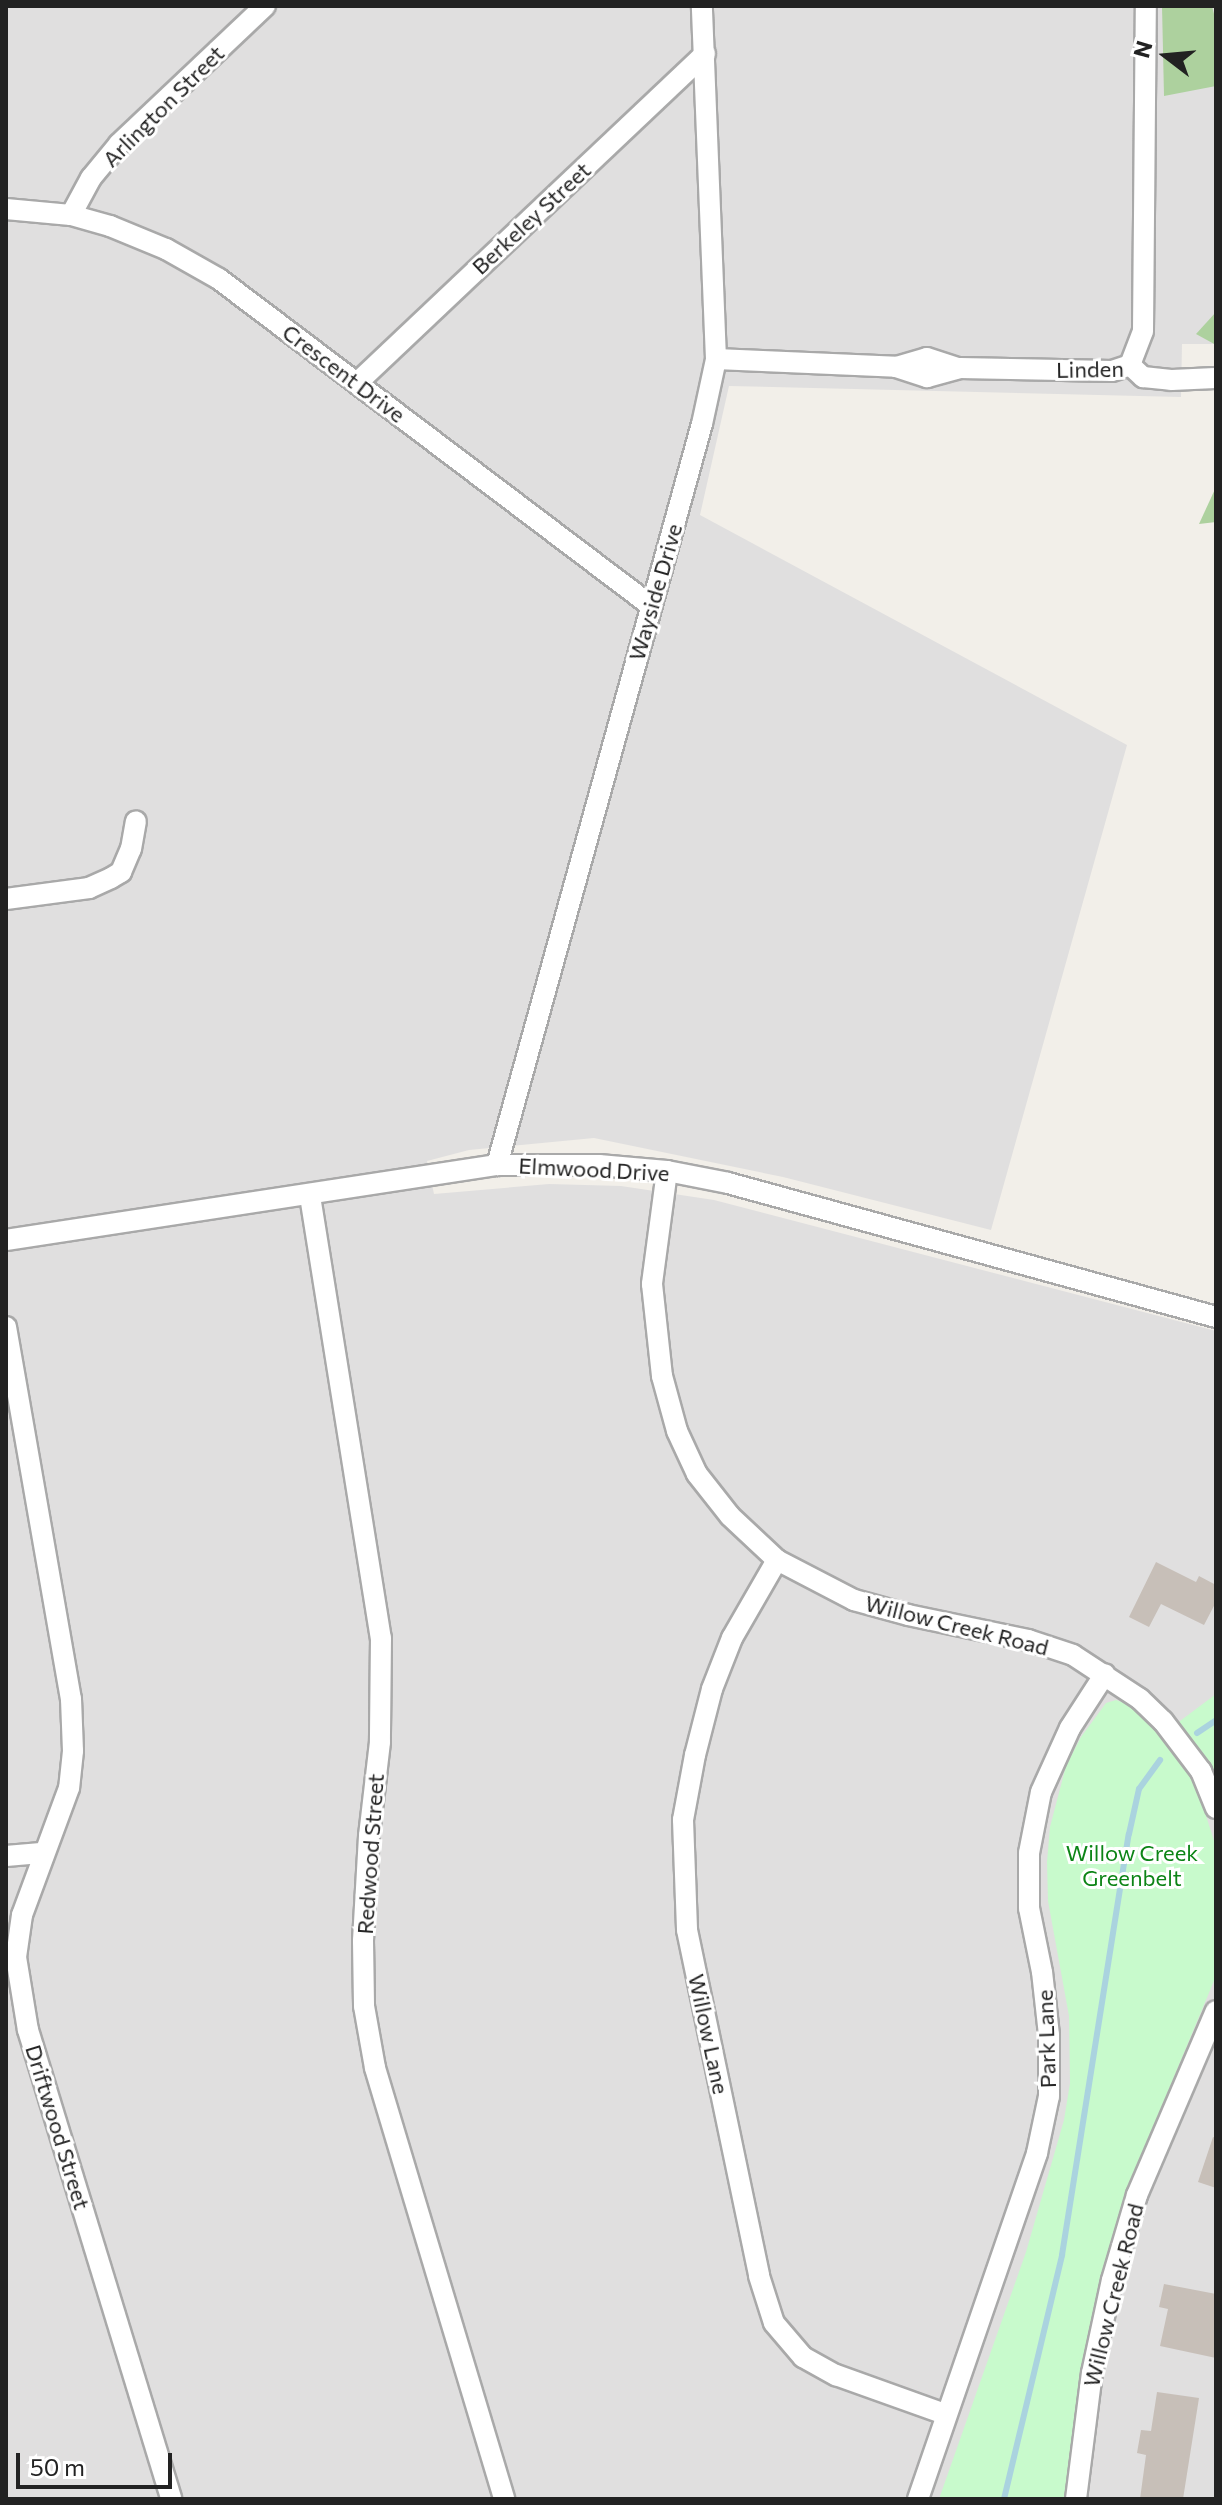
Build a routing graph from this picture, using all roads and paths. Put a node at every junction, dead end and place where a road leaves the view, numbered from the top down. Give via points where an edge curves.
1 (265, 6) edge
2 (702, 6) edge
3 (1146, 6) edge
4 (705, 54) junction
5 (6, 209) edge
6 (71, 215) junction
7 (716, 359) junction
8 (1130, 365) junction
9 (1216, 378) edge
10 (357, 383) junction
11 (650, 605) junction
12 (136, 821) dead end
13 (6, 899) edge
14 (497, 1165) junction
15 (667, 1171) junction
16 (310, 1196) junction
17 (6, 1240) edge
18 (1216, 1317) edge
19 (6, 1327) edge
20 (777, 1560) junction
21 (1105, 1674) junction
22 (1216, 1808) edge
23 (44, 1853) junction
24 (6, 1856) edge
25 (1216, 2011) edge
26 (945, 2414) junction
27 (171, 2499) edge
28 (504, 2499) edge
29 (918, 2499) edge
30 (1076, 2499) edge

1 - 6 street, Arlington Street via 119,144 91,178
2 - 4 street, Wayside Drive
3 - 8 street via 1143,331
4 - 7 street, Wayside Drive
4 - 10 street, Berkeley Street
5 - 6 street, Crescent Drive
6 - 10 street, Crescent Drive via 166,249 219,279
7 - 8 street, Linden via 896,367 927,377 960,368 1112,371
7 - 11 street, Wayside Drive
8 - 9 street, Linden via 1143,377
10 - 11 street, Crescent Drive
11 - 14 street, Wayside Drive
12 - 13 street via 121,872 111,878 89,888
14 - 15 street, Elmwood Drive
14 - 16 street, Elmwood Drive
15 - 18 street, Elmwood Drive via 728,1183
15 - 20 street, Willow Creek Road via 652,1284 662,1376 677,1431 697,1474 730,1516
16 - 17 street, Elmwood Drive
16 - 28 street, Redwood Street via 381,1638 364,2006 375,2068
19 - 23 street, Driftwood Street via 71,1699 69,1788
20 - 21 street, Willow Creek Road via 854,1600 1028,1640 1073,1655
20 - 26 street, Willow Lane via 732,1638 695,1755 683,1820 687,1930 759,2276 774,2323 803,2357 836,2375
21 - 22 street, Willow Creek Road via 1163,1721 1196,1763
21 - 26 street, Park Lane via 1070,1728 1041,1792 1029,1853 1029,1908 1046,2003 1049,2096 1020,2207
23 - 24 street
23 - 27 street, Driftwood Street via 22,1915 16,1957 28,2030
25 - 30 street, Willow Creek Road via 1137,2195 1112,2280 1090,2386
26 - 29 street, Park Lane

